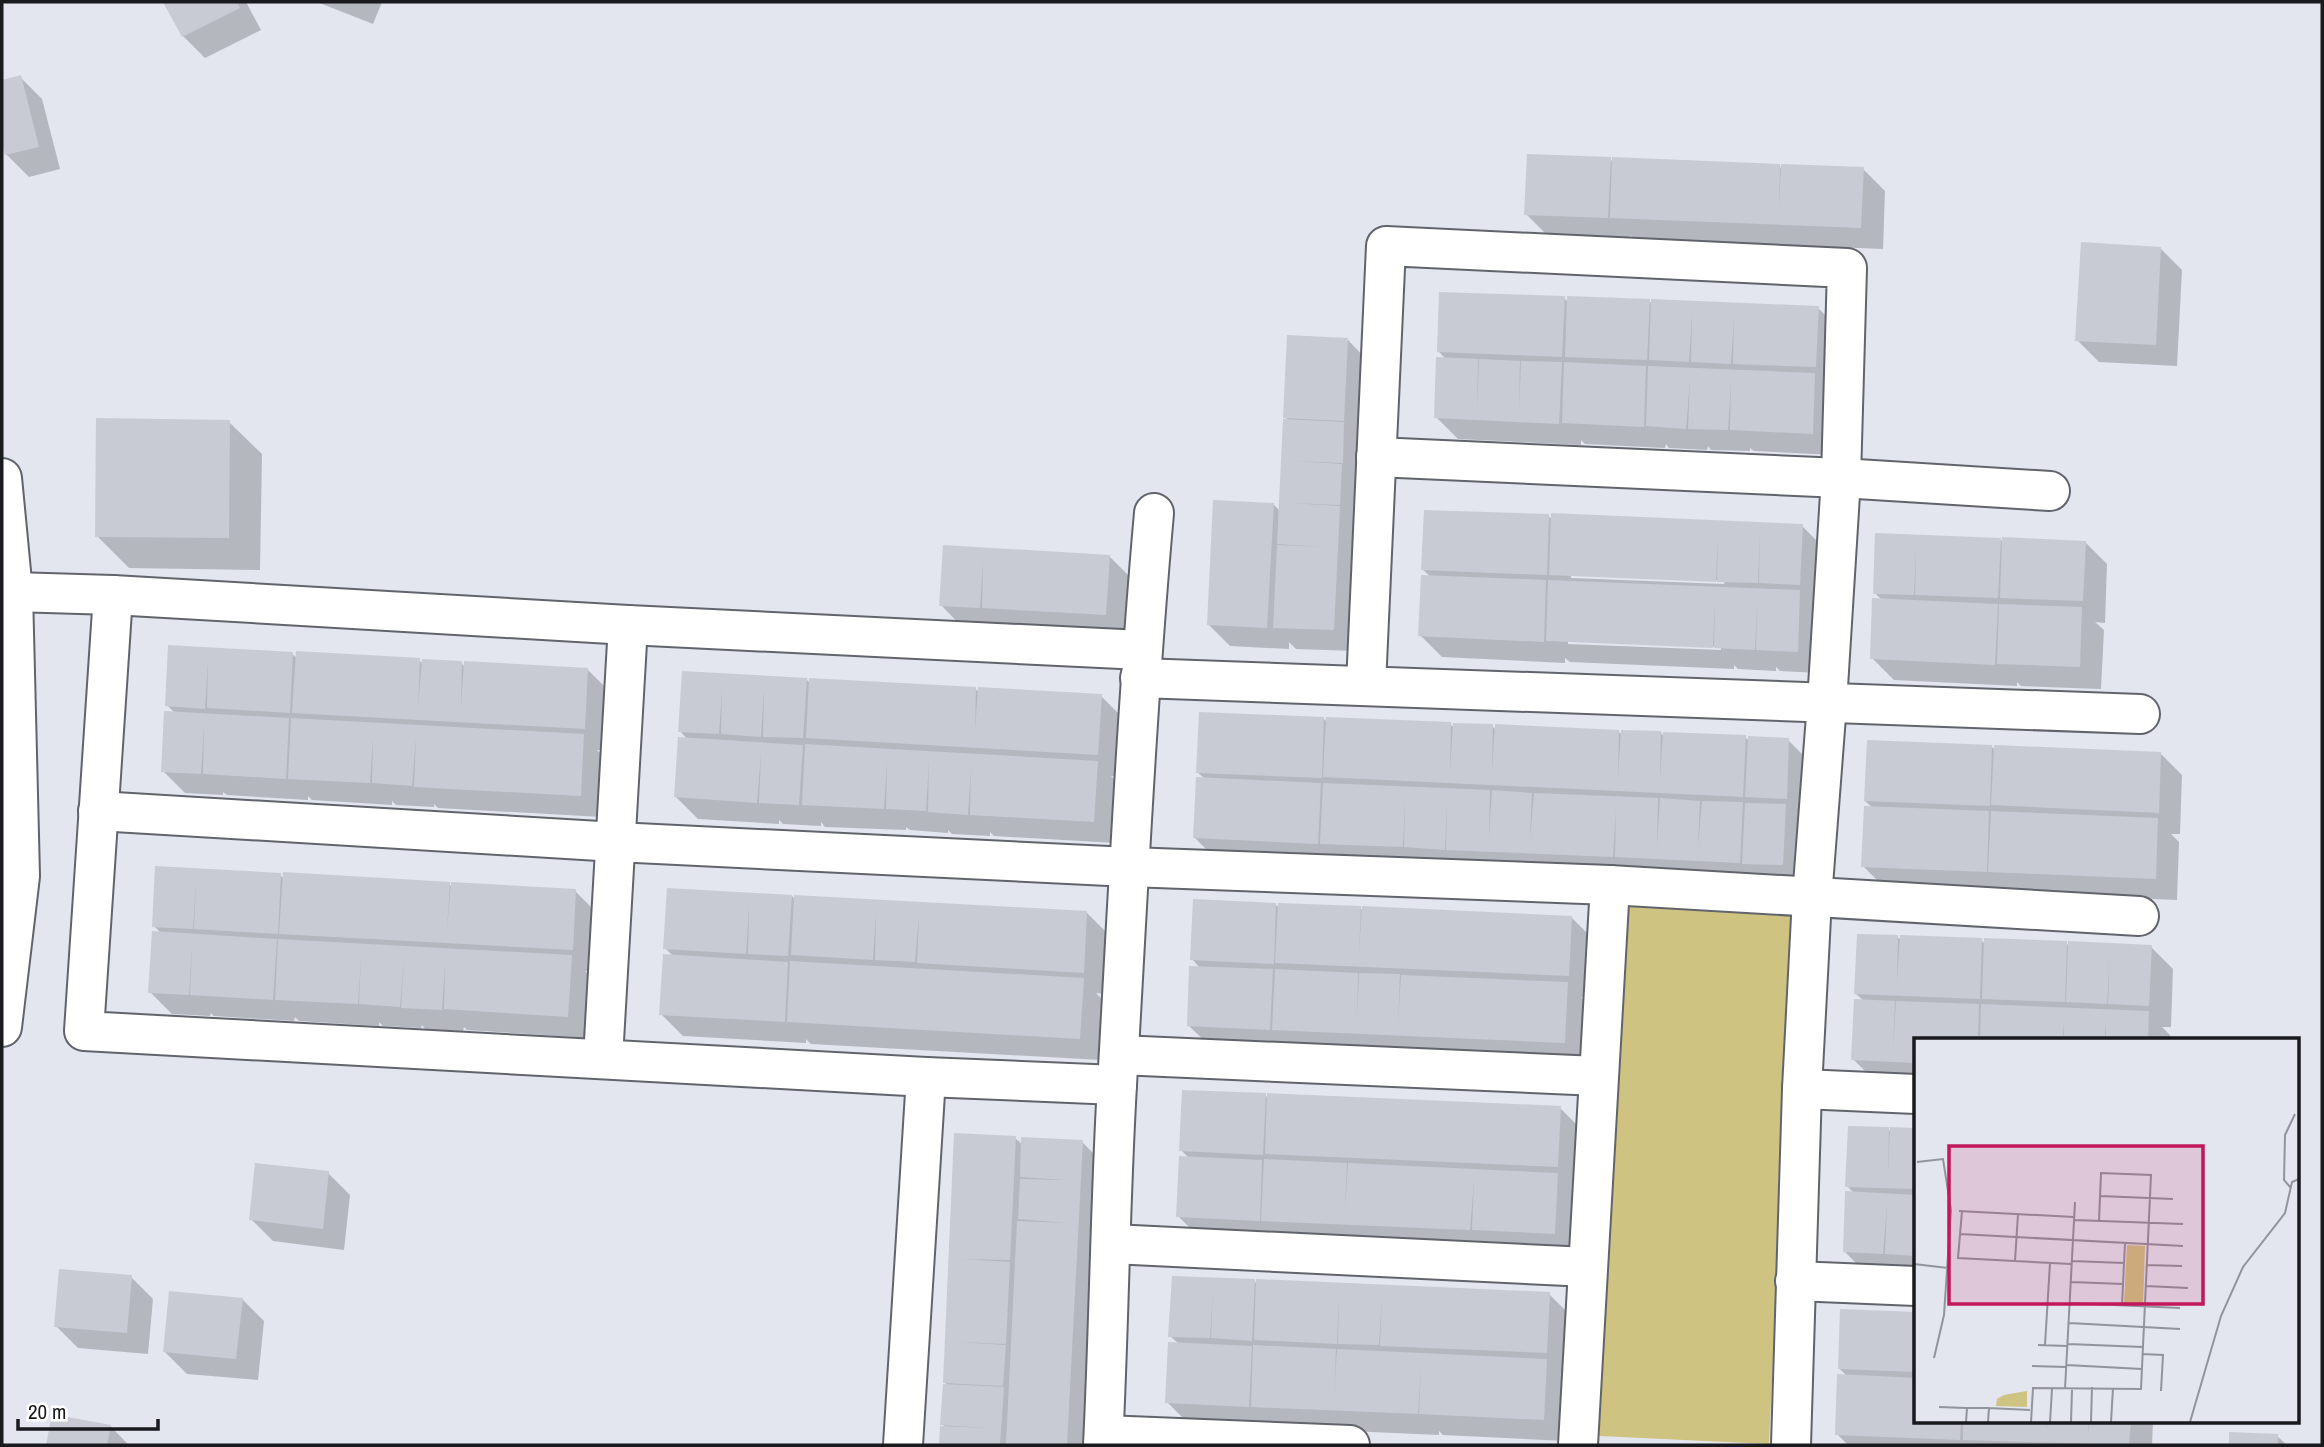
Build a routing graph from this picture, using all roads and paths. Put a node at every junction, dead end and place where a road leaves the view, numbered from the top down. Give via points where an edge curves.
1 (1376, 457) junction
2 (2, 478) edge
3 (1841, 478) junction
4 (2050, 491) dead end
5 (1154, 513) dead end
6 (13, 592) junction
7 (113, 595) junction
8 (628, 625) junction
9 (1141, 664) junction
10 (1366, 685) junction
11 (1827, 703) junction
12 (2140, 714) dead end
13 (98, 811) junction
14 (616, 842) junction
15 (1129, 867) junction
16 (1610, 885) junction
17 (1812, 898) junction
18 (2138, 916) dead end
19 (2, 1027) edge
20 (603, 1058) junction
21 (1118, 1070) junction
22 (1598, 1076) junction
23 (926, 1077) junction
24 (1802, 1089) junction
25 (1914, 1094) edge
26 (1112, 1244) junction
27 (1588, 1268) junction
28 (1795, 1281) junction
29 (1914, 1286) edge
30 (1103, 1440) edge
31 (903, 1445) edge
32 (1350, 1445) edge
33 (1578, 1445) edge
34 (1791, 1445) edge

1 - 3 street
1 - 3 street via 1386,246 1847,268
1 - 10 street
2 - 6 street
3 - 4 street
3 - 11 street
5 - 9 street
6 - 7 street
6 - 19 street via 20,876
7 - 8 street
7 - 13 street
8 - 9 street
8 - 14 street
9 - 10 street
9 - 15 street
10 - 11 street
11 - 12 street
11 - 17 street
13 - 14 street
13 - 20 street via 84,1031
14 - 15 street
14 - 20 street
15 - 16 street
15 - 21 street
16 - 17 street
16 - 22 street
17 - 18 street
17 - 24 street
20 - 23 street
21 - 22 street
21 - 23 street
21 - 26 street
22 - 27 street
23 - 31 street
24 - 25 street
24 - 28 street
26 - 27 street
26 - 30 street
27 - 33 street
28 - 29 street
28 - 34 street
30 - 32 street

